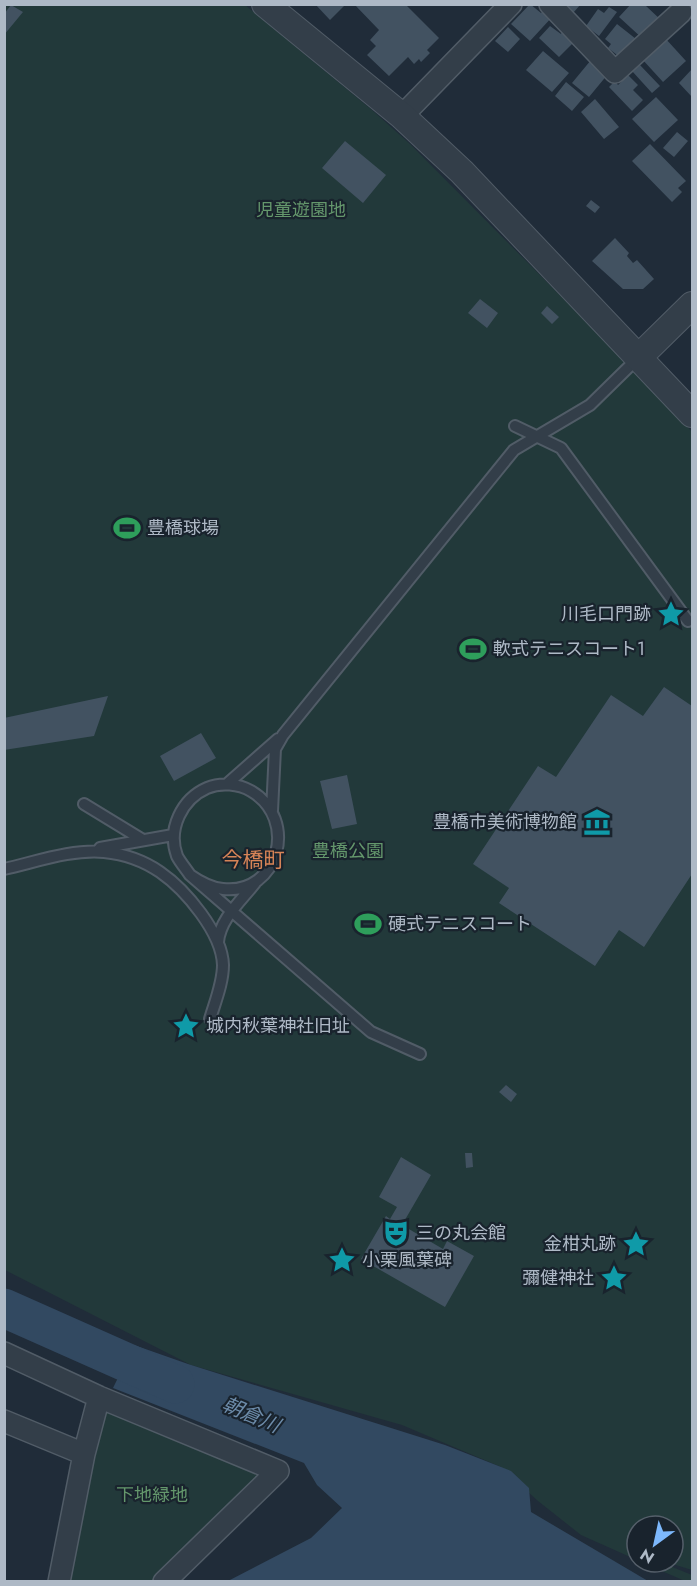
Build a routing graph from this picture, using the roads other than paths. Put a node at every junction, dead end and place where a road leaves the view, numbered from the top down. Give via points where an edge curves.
1 (265, 4) edge
2 (511, 4) edge
3 (550, 4) edge
4 (682, 14) edge
5 (402, 116) junction
6 (693, 305) edge
7 (639, 356) junction
8 (693, 414) edge
9 (514, 426) dead end
10 (540, 436) junction
11 (688, 621) dead end
12 (283, 735) junction
13 (227, 784) junction
14 (84, 804) dead end
15 (272, 811) junction
16 (173, 834) junction
17 (143, 840) junction
18 (77, 853) junction
19 (4, 869) edge
20 (190, 875) junction
21 (259, 878) junction
22 (232, 912) junction
23 (218, 943) junction
24 (210, 1019) dead end
25 (420, 1054) dead end
26 (4, 1353) edge
27 (99, 1397) junction
28 (4, 1421) edge
29 (84, 1454) junction
30 (59, 1581) edge
31 (164, 1581) edge

1 - 5 street
2 - 5 street
3 - 4 street via 615,72
5 - 7 street via 462,172
6 - 7 street
7 - 8 street
7 - 10 lane via 590,405
9 - 10 lane
10 - 11 lane via 561,448
10 - 12 lane via 514,450
12 - 13 lane
12 - 15 lane via 275,748
13 - 15 lane via 245,787
13 - 16 lane via 209,787 193,796 179,813
14 - 17 lane
15 - 21 lane via 279,828 278,847 272,864
16 - 17 lane
16 - 20 lane via 177,856
17 - 18 lane
18 - 19 lane
18 - 23 lane via 127,856 159,871 184,893
20 - 21 lane via 224,890 243,887
20 - 22 lane
21 - 22 lane
22 - 23 lane via 222,926
22 - 25 lane via 371,1032
23 - 24 lane via 222,975
26 - 27 street
27 - 29 street
27 - 31 street via 278,1471
28 - 29 street
29 - 30 street

